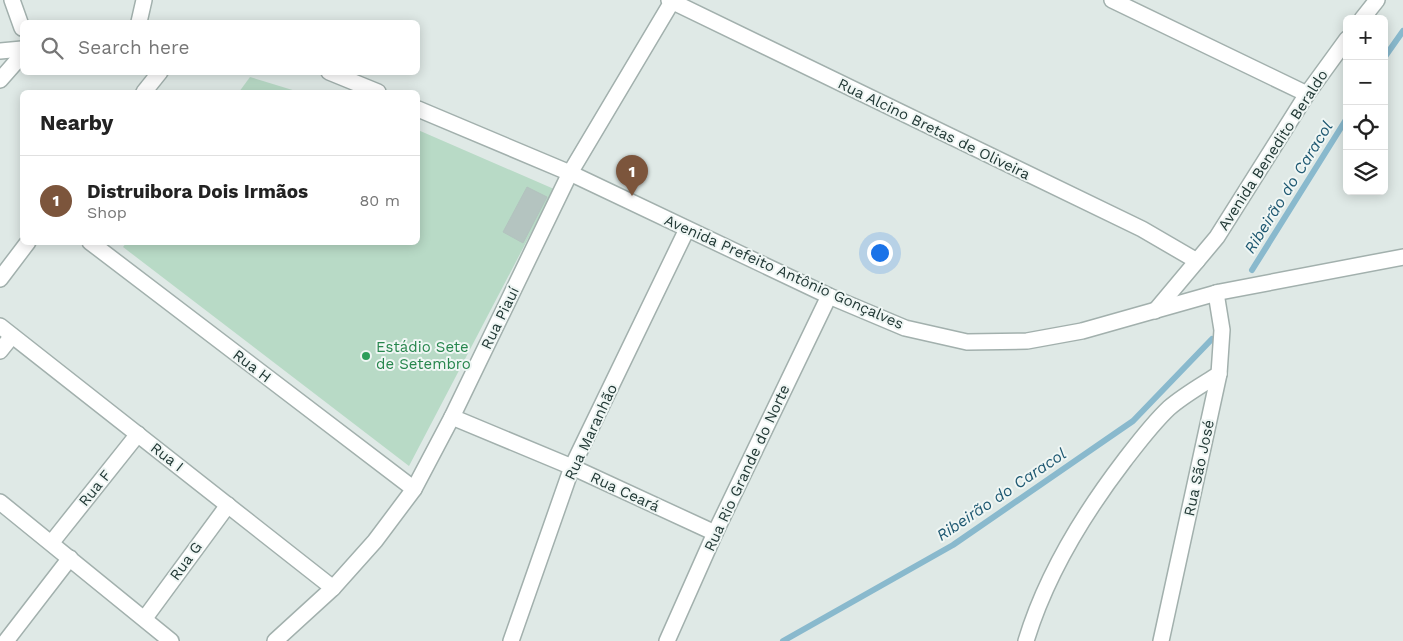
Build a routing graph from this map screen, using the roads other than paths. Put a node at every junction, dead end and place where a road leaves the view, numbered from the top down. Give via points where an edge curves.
1 (12, 0) edge
2 (144, 0) edge
3 (1112, 0) edge
4 (1378, 0) edge
5 (672, 1) edge
6 (1365, 15) edge
7 (139, 20) edge
8 (20, 22) edge
9 (1343, 44) edge
10 (20, 49) edge
11 (0, 51) edge
12 (20, 57) edge
13 (158, 75) edge
14 (336, 75) edge
15 (0, 80) edge
16 (146, 90) edge
17 (373, 90) edge
18 (1307, 94) junction
19 (420, 110) edge
20 (570, 173) junction
21 (688, 230) junction
22 (26, 245) edge
23 (94, 245) edge
24 (1403, 257) edge
25 (1197, 262) junction
26 (0, 279) edge
27 (1223, 292) junction
28 (828, 296) junction
29 (1155, 311) junction
30 (0, 326) edge
31 (12, 336) junction
32 (0, 351) edge
33 (1219, 374) junction
34 (452, 417) junction
35 (138, 434) junction
36 (572, 467) junction
37 (414, 489) junction
38 (0, 502) edge
39 (228, 505) junction
40 (715, 533) junction
41 (52, 542) junction
42 (70, 558) junction
43 (333, 588) junction
44 (145, 618) junction
45 (6, 641) edge
46 (172, 641) edge
47 (275, 641) edge
48 (511, 641) edge
49 (668, 641) edge
50 (1026, 641) edge
51 (1161, 641) edge

1 - 8 street
2 - 7 street
3 - 18 street
4 - 6 street
5 - 20 street, Rua Piauí
5 - 25 street, Rua Alcino Bretas de Oliveira via 1142,229
9 - 18 street, Avenida Benedito Beraldo
10 - 11 street
12 - 15 street
13 - 16 street
14 - 17 street
18 - 25 street, Avenida Benedito Beraldo via 1218,237
19 - 20 street, Avenida Prefeito Antônio Gonçalves
20 - 21 street, Avenida Prefeito Antônio Gonçalves
20 - 34 street, Rua Piauí
21 - 28 street, Avenida Prefeito Antônio Gonçalves
21 - 36 street, Rua Maranhão
22 - 26 street
23 - 37 street, Rua H
24 - 27 street
25 - 29 street, Avenida Benedito Beraldo
27 - 29 street, Avenida Prefeito Antônio Gonçalves
27 - 33 street, Rua São José
28 - 29 street, Avenida Prefeito Antônio Gonçalves via 905,328 967,342 1036,339 1082,331
28 - 40 street, Rua Rio Grande do Norte
30 - 31 street, Rua I
31 - 32 street
31 - 35 street, Rua I
33 - 50 street via 1170,408 1147,431 1112,476 1067,545 1038,602
33 - 51 street, Rua São José
34 - 36 street, Rua Ceará
34 - 37 street, Rua Piauí
35 - 39 street, Rua I
35 - 41 street, Rua F
36 - 40 street, Rua Ceará
36 - 48 street, Rua Maranhão
37 - 43 street, Rua Piauí via 376,541
38 - 41 street
39 - 43 street, Rua I
39 - 44 street, Rua G
40 - 49 street, Rua Rio Grande do Norte
41 - 42 street
42 - 44 street
42 - 45 street
43 - 47 street, Rua Piauí
44 - 46 street

